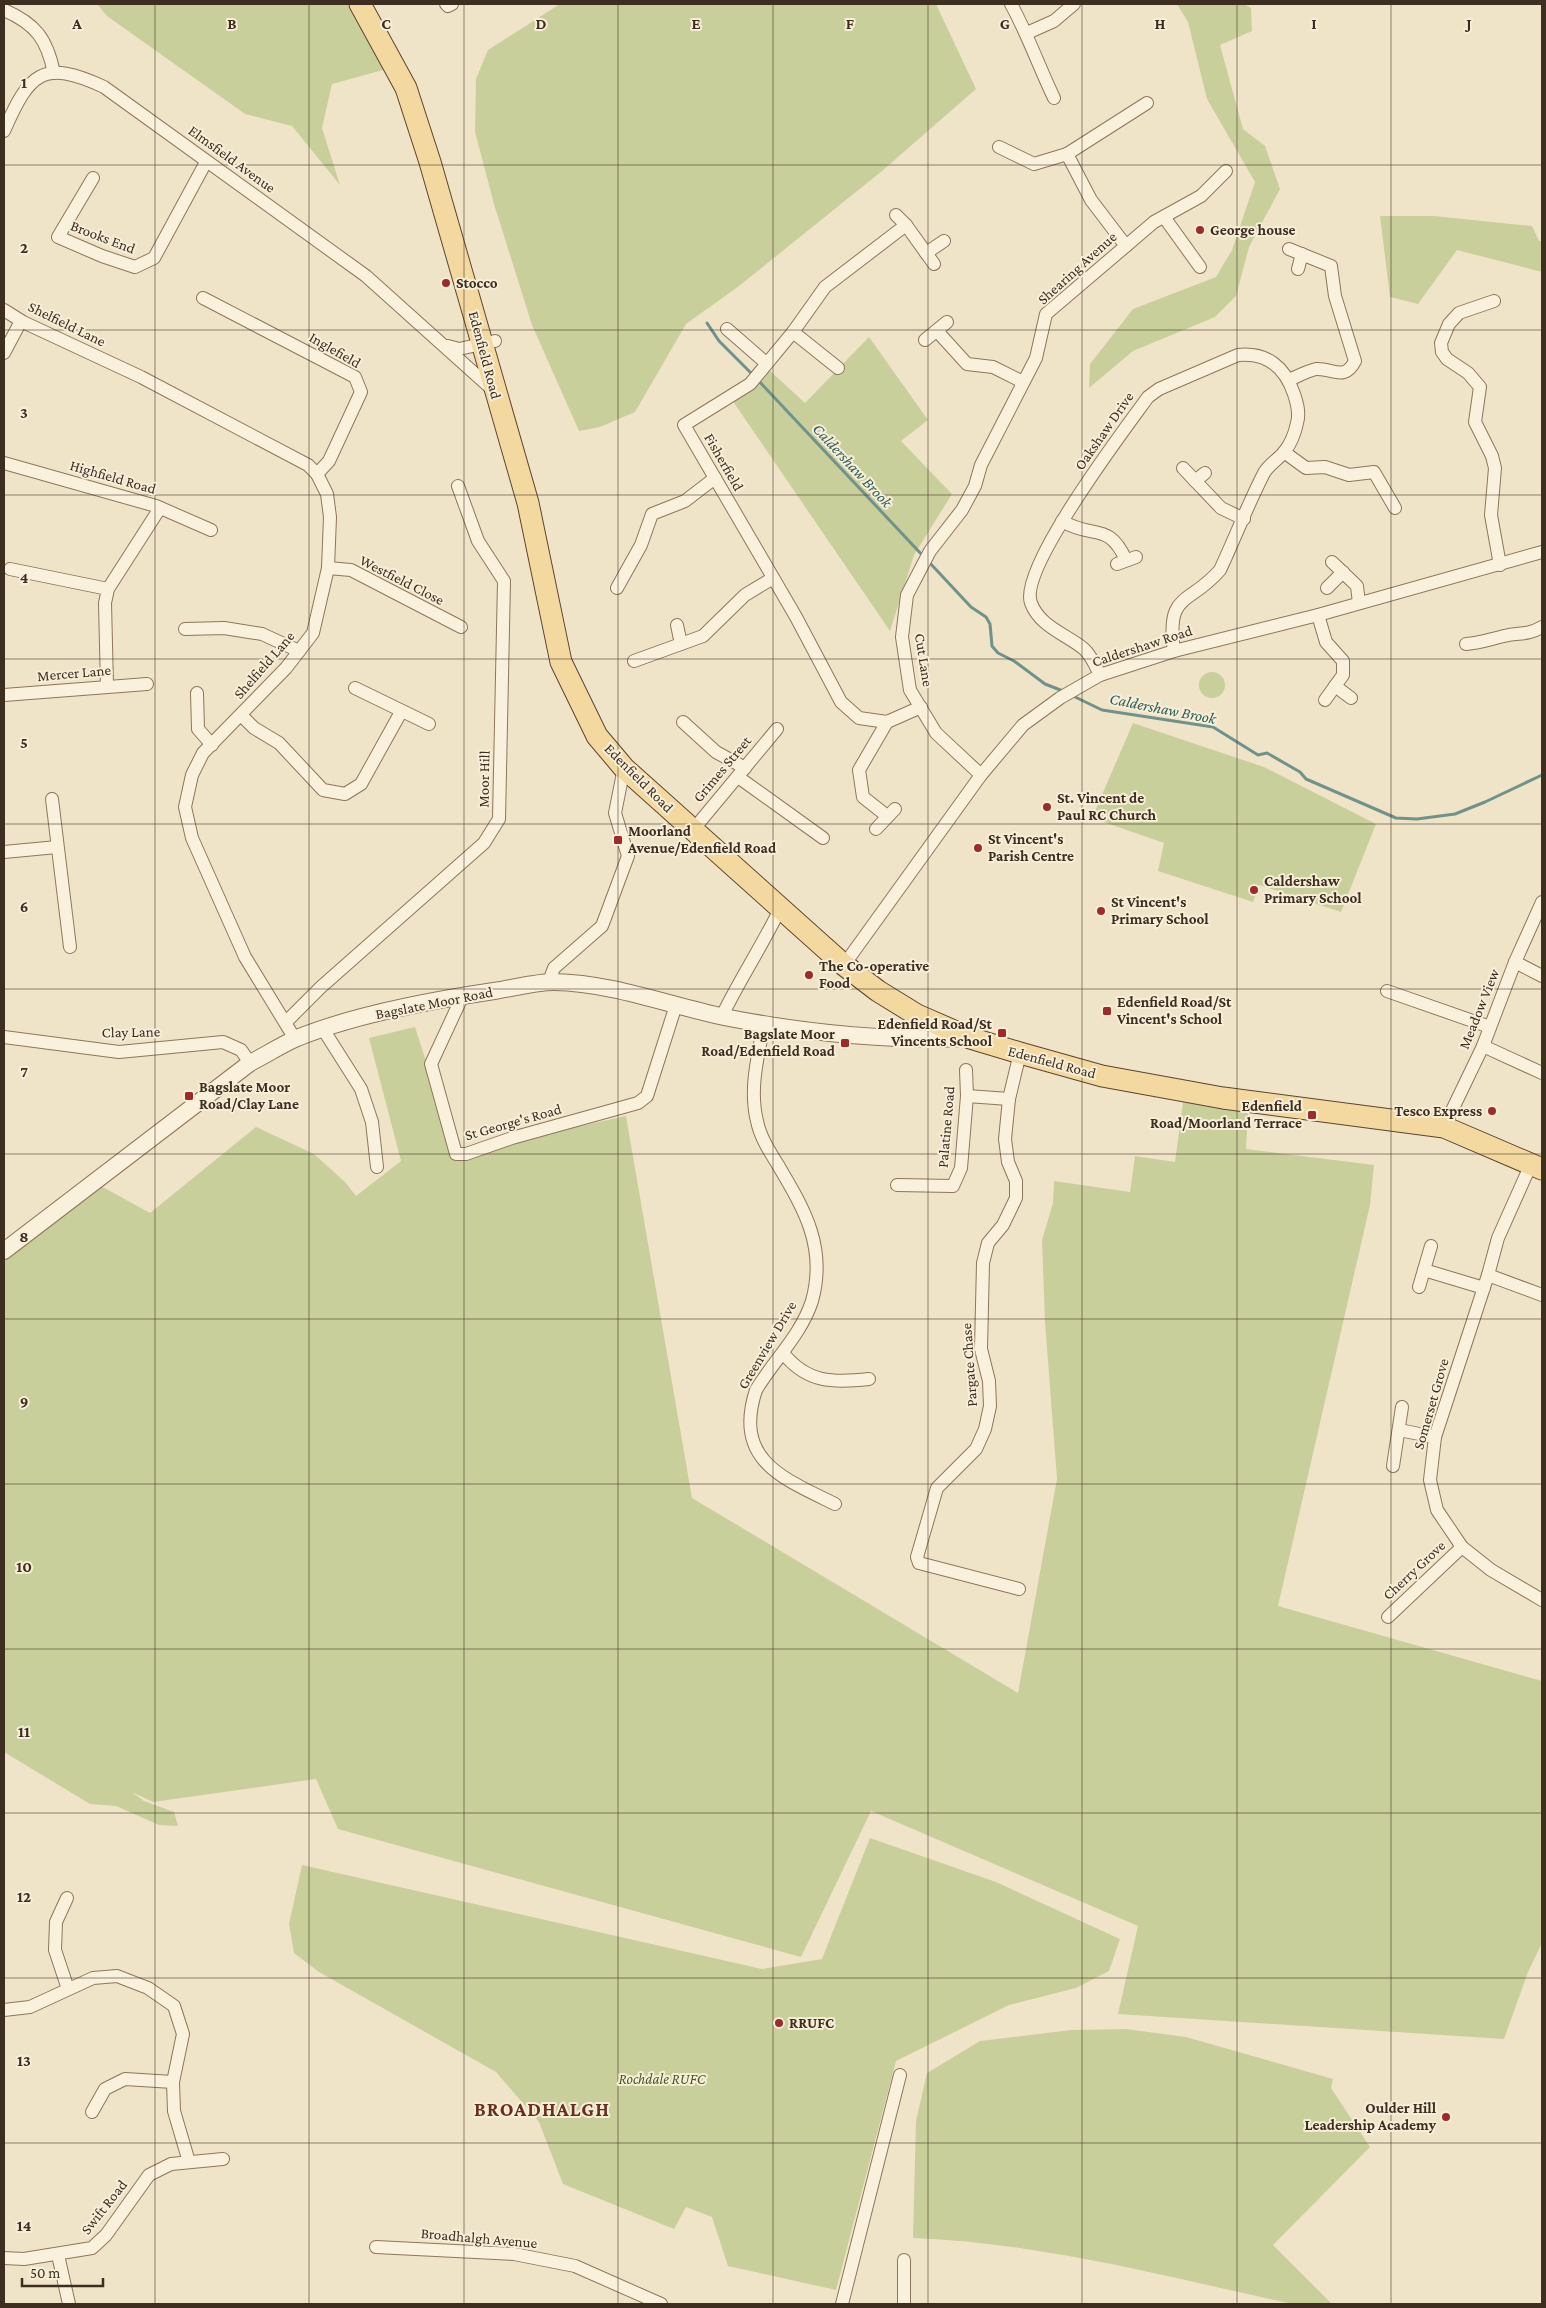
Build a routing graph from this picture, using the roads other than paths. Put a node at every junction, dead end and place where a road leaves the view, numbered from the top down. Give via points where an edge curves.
1 (360, 4) edge
2 (371, 4) edge
3 (446, 4) edge
4 (452, 4) edge
5 (1012, 4) edge
6 (1074, 4) edge
7 (4, 10) edge
8 (1027, 33) junction
9 (54, 73) junction
10 (1054, 98) dead end
11 (1147, 103) dead end
12 (4, 131) edge
13 (999, 147) dead end
14 (1066, 154) junction
15 (206, 162) junction
16 (1226, 171) dead end
17 (93, 178) dead end
18 (896, 215) dead end
19 (1164, 217) junction
20 (906, 225) junction
21 (944, 241) dead end
22 (1126, 246) junction
23 (1289, 249) dead end
24 (1302, 254) junction
25 (1200, 267) dead end
26 (1298, 269) dead end
27 (203, 298) dead end
28 (1494, 301) dead end
29 (4, 310) edge
30 (21, 321) junction
31 (947, 322) dead end
32 (727, 329) dead end
33 (937, 331) junction
34 (793, 332) junction
35 (925, 340) dead end
36 (488, 342) junction
37 (443, 344) junction
38 (4, 353) edge
39 (763, 367) junction
40 (838, 368) dead end
41 (1289, 380) junction
42 (1023, 382) junction
43 (495, 392) junction
44 (1284, 452) junction
45 (4, 463) edge
46 (1183, 468) dead end
47 (317, 474) junction
48 (715, 478) junction
49 (458, 486) dead end
50 (160, 508) junction
51 (1395, 508) dead end
52 (962, 510) joint
53 (1244, 519) junction
54 (1062, 520) junction
55 (210, 530) dead end
56 (1542, 552) edge
57 (545, 556) junction
58 (1126, 560) dead end
59 (1332, 562) dead end
60 (1500, 565) junction
61 (328, 568) junction
62 (10, 570) dead end
63 (1343, 572) junction
64 (773, 578) junction
65 (617, 588) dead end
66 (1327, 588) dead end
67 (108, 589) junction
68 (1359, 603) junction
69 (1318, 615) junction
70 (676, 625) dead end
71 (461, 627) dead end
72 (1542, 627) edge
73 (185, 629) dead end
74 (681, 644) junction
75 (1466, 644) dead end
76 (1174, 651) junction
77 (300, 652) junction
78 (634, 661) dead end
79 (1100, 675) junction
80 (147, 684) dead end
81 (107, 686) junction
82 (1335, 686) junction
83 (355, 688) dead end
84 (197, 693) dead end
85 (4, 695) edge
86 (1351, 698) dead end
87 (1325, 700) dead end
88 (920, 707) junction
89 (401, 712) junction
90 (242, 716) junction
91 (683, 722) dead end
92 (887, 722) junction
93 (429, 724) dead end
94 (777, 729) dead end
95 (212, 744) junction
96 (624, 768) junction
97 (741, 773) junction
98 (981, 776) junction
99 (52, 799) dead end
100 (876, 829) dead end
101 (693, 830) junction
102 (823, 838) dead end
103 (57, 847) junction
104 (4, 852) edge
105 (1542, 902) edge
106 (780, 909) junction
107 (70, 946) dead end
108 (1515, 962) junction
109 (844, 965) junction
110 (1542, 976) edge
111 (552, 982) junction
112 (1387, 991) dead end
113 (463, 995) junction
114 (676, 1005) junction
115 (917, 1015) junction
116 (722, 1016) junction
117 (286, 1022) junction
118 (764, 1024) junction
119 (1490, 1027) junction
120 (323, 1029) junction
121 (4, 1037) edge
122 (970, 1038) junction
123 (295, 1039) junction
124 (904, 1039) junction
125 (1483, 1046) junction
126 (1020, 1054) junction
127 (250, 1063) junction
128 (966, 1070) dead end
129 (1542, 1073) edge
130 (966, 1096) junction
131 (1009, 1099) junction
132 (1444, 1126) junction
133 (377, 1166) dead end
134 (1537, 1166) edge
135 (897, 1186) dead end
136 (1431, 1246) dead end
137 (4, 1251) edge
138 (1424, 1270) junction
139 (1488, 1275) junction
140 (1418, 1287) dead end
141 (1484, 1288) junction
142 (1542, 1295) edge
143 (783, 1353) junction
144 (868, 1379) dead end
145 (1402, 1407) dead end
146 (1399, 1430) junction
147 (1435, 1437) junction
148 (1393, 1466) dead end
149 (835, 1504) dead end
150 (1462, 1547) junction
151 (1019, 1589) dead end
152 (1542, 1600) edge
153 (1388, 1617) dead end
154 (67, 1898) dead end
155 (68, 1990) junction
156 (4, 2010) edge
157 (900, 2075) dead end
158 (173, 2082) junction
159 (92, 2112) dead end
160 (223, 2159) dead end
161 (189, 2162) junction
162 (376, 2247) dead end
163 (58, 2255) junction
164 (4, 2258) edge
165 (904, 2260) dead end
166 (69, 2304) edge
167 (661, 2304) edge
168 (842, 2304) edge
169 (904, 2304) edge

1 - 36 main road, Edenfield Road via 406,88
2 - 36 main road, Edenfield Road via 417,86 442,158
3 - 4 street
5 - 8 street
6 - 8 street via 1054,21
7 - 9 street via 21,18 39,34 49,51
8 - 10 street via 1036,62
9 - 12 street, Elmsfield Avenue via 33,80 19,97
9 - 15 street, Elmsfield Avenue via 78,75 104,87
11 - 14 street
13 - 14 street via 1034,164
14 - 22 street via 1091,200
15 - 17 street, Brooks End via 154,258 135,267 58,237
15 - 37 street, Elmsfield Avenue via 366,276
16 - 19 street, Shearing Avenue via 1200,196
18 - 20 street
19 - 22 street, Shearing Avenue
19 - 25 street
20 - 21 street via 930,258
20 - 34 street, Fisherfield via 825,287
22 - 42 street, Shearing Avenue via 1046,314 1036,358
23 - 24 street
24 - 26 street
24 - 41 street via 1331,266 1335,296 1355,361 1355,372 1317,369
27 - 47 street, Inglefield via 355,377 361,392 329,460
28 - 60 street via 1459,313 1449,324 1441,343 1446,359 1486,386 1476,422 1495,468 1491,515
29 - 30 street, Shelfield Lane
30 - 38 street
30 - 47 street, Shelfield Lane via 141,377 308,466
31 - 33 street
32 - 39 street via 731,335 741,334
33 - 35 street
33 - 42 street via 967,364 994,367
34 - 39 street, Fisherfield
34 - 40 street
36 - 37 street via 459,349
36 - 43 main road, Edenfield Road
36 - 57 main road, Edenfield Road via 540,499
37 - 43 street, Elmsfield Avenue
39 - 48 street, Fisherfield via 750,384 684,426
41 - 44 street, Oakshaw Drive via 1298,405 1298,421
41 - 54 street, Oakshaw Drive via 1278,365 1264,357 1249,354 1238,355 1159,389 1142,405
42 - 52 street, Shearing Avenue
43 - 57 main road, Edenfield Road
44 - 51 street via 1306,468 1325,467 1349,475 1376,466
44 - 53 street, Oakshaw Drive via 1265,472
45 - 50 street, Highfield Road
46 - 53 street via 1200,477 1221,508
47 - 61 street, Shelfield Lane via 327,494 330,517
48 - 64 street, Fisherfield
48 - 65 street via 685,501 652,514 641,545
49 - 117 street, Moor Hill via 478,542 504,581 499,818 484,843
50 - 55 street, Highfield Road
50 - 67 street
52 - 88 street, Cut Lane via 930,551 907,595 902,637 910,690
53 - 76 street, Oakshaw Drive via 1220,570 1189,595 1174,614 1171,626
54 - 58 street via 1082,531 1108,536 1116,541
54 - 79 street, Oakshaw Drive via 1033,577 1030,601 1040,620 1086,650
56 - 60 street, Caldershaw Road
57 - 96 main road, Edenfield Road via 573,656 572,686 597,736
59 - 63 street
60 - 68 street, Caldershaw Road
61 - 71 street, Westfield Close via 351,570
61 - 77 street, Shelfield Lane via 313,632
62 - 67 street
63 - 66 street
63 - 68 street via 1357,586
64 - 74 street via 746,595 703,636
64 - 92 street, Fisherfield via 841,702 859,718
67 - 81 street via 105,603
68 - 69 street, Caldershaw Road
69 - 76 street, Caldershaw Road
69 - 82 street via 1326,642 1343,661 1343,675
70 - 74 street
72 - 75 street via 1530,634 1505,635 1488,642
73 - 77 street via 224,628 262,634
74 - 78 street
76 - 79 street, Caldershaw Road
77 - 90 street, Shelfield Lane
79 - 98 street, Caldershaw Road via 1023,725
80 - 81 street, Mercer Lane
81 - 85 street, Mercer Lane
82 - 86 street
82 - 87 street
83 - 89 street
84 - 95 street via 198,729
88 - 92 street
88 - 98 street, Cut Lane via 936,733
89 - 90 street via 361,784 345,794 322,790 278,743
89 - 93 street
90 - 95 street, Shelfield Lane
91 - 97 street
92 - 100 street via 858,770 863,797 891,812
94 - 97 street, Grimes Street
95 - 117 street, Shelfield Lane via 203,753 192,775 184,807 192,838 244,957
96 - 101 main road, Edenfield Road
96 - 111 street via 615,813 628,856 602,926 554,968
97 - 101 street, Grimes Street
97 - 102 street
98 - 109 street, Caldershaw Road
99 - 103 street
101 - 106 main road, Edenfield Road
103 - 104 street
103 - 107 street
105 - 108 street, Meadow View
106 - 109 main road, Edenfield Road
106 - 116 street
108 - 110 street
108 - 119 street, Meadow View
109 - 115 main road, Edenfield Road
111 - 113 street, Bagslate Moor Road
111 - 114 street, Bagslate Moor Road via 604,988
112 - 119 street
113 - 114 street, St George's Road via 431,1064 456,1154 466,1154 638,1103 647,1096
113 - 120 street, Bagslate Moor Road
114 - 116 street, Bagslate Moor Road
115 - 122 main road, Edenfield Road
115 - 124 street
116 - 118 street, Bagslate Moor Road
117 - 123 street, Shelfield Lane
118 - 124 street, Bagslate Moor Road via 839,1035
118 - 143 street, Greenview Drive via 755,1072 757,1121 764,1140 805,1210 815,1247 812,1300 801,1326
119 - 125 street, Meadow View
120 - 123 street, Bagslate Moor Road
120 - 133 street via 361,1089 372,1122
121 - 127 street, Clay Lane via 120,1052 223,1042 241,1050
122 - 124 street, Bagslate Moor Road
122 - 126 main road, Edenfield Road
123 - 127 street, Bagslate Moor Road
125 - 129 street
125 - 132 street, Meadow View
126 - 131 street, Pargate Chase
126 - 132 main road, Edenfield Road via 1102,1076 1222,1098
127 - 137 street, Bagslate Moor Road
128 - 130 street, Palatine Road
130 - 131 street
130 - 135 street, Palatine Road via 961,1168 953,1186
131 - 151 street, Pargate Chase via 1005,1139 1008,1162 1016,1181 1016,1198 1003,1225 988,1243 983,1263 981,1349 989,1381 990,1406 976,1449 937,1488 918,1557 919,1563
132 - 134 main road, Edenfield Road
134 - 139 street, Somerset Grove via 1498,1238
136 - 138 street
138 - 140 street
138 - 141 street
139 - 141 street, Somerset Grove
139 - 142 street
141 - 147 street, Somerset Grove
143 - 144 street via 802,1370 826,1381
143 - 149 street, Greenview Drive via 763,1378 752,1403 750,1431 755,1448 762,1461 778,1475
145 - 146 street
146 - 147 street
146 - 148 street
147 - 150 street, Somerset Grove via 1430,1480 1433,1494 1437,1510
150 - 152 street, Somerset Grove via 1491,1570
150 - 153 street, Cherry Grove
154 - 155 street via 56,1922 55,1950
155 - 156 street via 30,2006
155 - 158 street via 93,1978 117,1976 148,1988 174,2006 183,2034
157 - 168 street
158 - 159 street via 125,2079 105,2089
158 - 161 street via 174,2111
160 - 161 street, Swift Road
161 - 163 street, Swift Road via 171,2164 149,2175 106,2235 92,2248
162 - 167 street, Broadhalgh Avenue via 514,2254 575,2266
163 - 164 street, Swift Road
163 - 166 street
165 - 169 street

